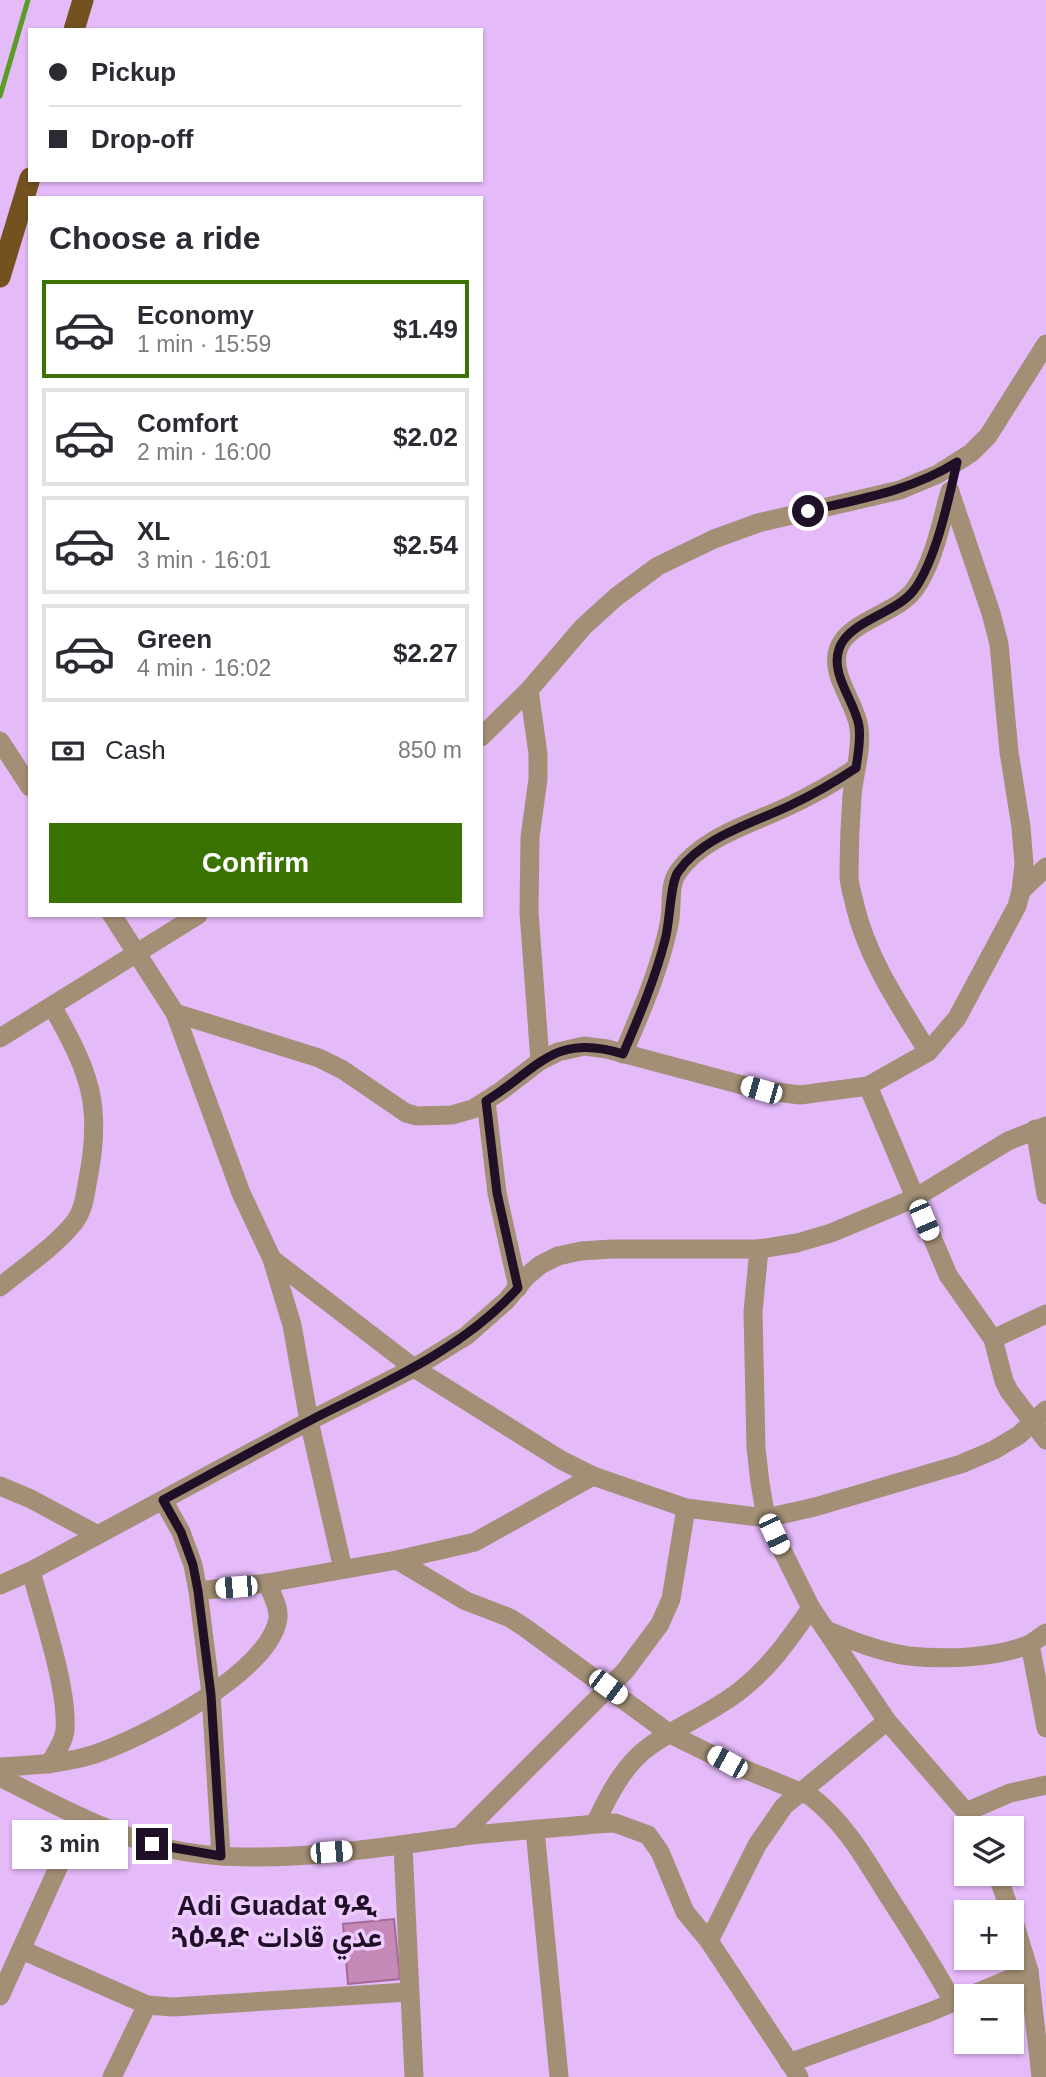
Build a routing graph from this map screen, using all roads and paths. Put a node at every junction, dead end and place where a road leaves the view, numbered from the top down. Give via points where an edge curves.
1 (83, 0) edge
2 (75, 28) edge
3 (29, 182) edge
4 (0, 277) edge
5 (1046, 345) edge
6 (957, 462) junction
7 (950, 492) junction
8 (529, 690) junction
9 (483, 735) edge
10 (0, 741) edge
11 (856, 768) junction
12 (28, 784) edge
13 (1046, 867) edge
14 (1021, 891) junction
15 (113, 917) edge
16 (195, 917) edge
17 (136, 952) junction
18 (52, 1006) junction
19 (175, 1013) junction
20 (0, 1038) edge
21 (928, 1052) junction
22 (623, 1054) junction
23 (540, 1061) junction
24 (867, 1086) junction
25 (486, 1101) junction
26 (1041, 1128) edge
27 (1046, 1195) edge
28 (915, 1198) junction
29 (758, 1249) junction
30 (272, 1259) junction
31 (0, 1287) edge
32 (518, 1288) junction
33 (1046, 1314) edge
34 (993, 1339) junction
35 (414, 1368) junction
36 (1040, 1416) edge
37 (310, 1421) junction
38 (1046, 1440) edge
39 (593, 1476) junction
40 (0, 1486) edge
41 (163, 1500) junction
42 (686, 1508) junction
43 (766, 1518) junction
44 (98, 1535) junction
45 (397, 1560) junction
46 (344, 1569) junction
47 (31, 1571) junction
48 (267, 1583) junction
49 (0, 1585) edge
50 (198, 1591) junction
51 (811, 1608) junction
52 (826, 1630) junction
53 (1038, 1639) edge
54 (608, 1687) junction
55 (211, 1695) junction
56 (887, 1721) junction
57 (1046, 1728) edge
58 (670, 1734) junction
59 (50, 1764) junction
60 (0, 1767) edge
61 (0, 1777) edge
62 (1046, 1785) edge
63 (798, 1792) junction
64 (967, 1816) edge
65 (976, 1816) edge
66 (81, 1817) junction
67 (595, 1824) junction
68 (535, 1830) junction
69 (459, 1837) junction
70 (403, 1846) junction
71 (221, 1856) junction
72 (709, 1941) junction
73 (22, 1950) junction
74 (1024, 1954) edge
75 (1029, 1970) junction
76 (408, 1992) junction
77 (0, 1996) edge
78 (953, 2001) junction
79 (147, 2005) junction
80 (794, 2070) edge
81 (112, 2077) edge
82 (414, 2077) edge
83 (559, 2077) edge
84 (1041, 2077) edge

1 - 2 highway
3 - 4 highway
5 - 6 street via 988,436
6 - 7 street
6 - 8 street via 900,490 758,523 714,538 658,566 583,627
7 - 11 street via 930,558 914,589 840,645 837,657 842,684 859,723
7 - 14 street via 999,644 1021,827
8 - 9 street
8 - 23 street via 538,754 529,912
10 - 12 street
11 - 21 street via 849,879 861,930 879,972
11 - 22 street via 822,790 716,840 677,873 661,956
13 - 14 street
14 - 21 street via 957,1018
15 - 17 street
16 - 17 street
17 - 18 street
17 - 19 street
18 - 20 street
18 - 31 street via 89,1082 95,1121 90,1172 82,1209 73,1224
19 - 25 street via 319,1058 407,1113 452,1115
19 - 30 street via 240,1193
21 - 24 street
22 - 23 street via 584,1046
22 - 24 street via 786,1094
23 - 25 street
24 - 28 street
25 - 32 street via 497,1193
26 - 27 street
26 - 28 street via 1008,1141
28 - 29 street via 831,1233
28 - 34 street via 948,1275
29 - 32 street via 581,1251 540,1265
29 - 43 street via 752,1312 760,1483
30 - 35 street
30 - 37 street via 292,1325
32 - 35 street via 466,1336
33 - 34 street
34 - 36 street via 1009,1391
35 - 37 street
35 - 39 street
36 - 38 street
36 - 43 street via 994,1450 961,1464
37 - 41 street
37 - 46 street
39 - 42 street
39 - 45 street via 474,1542
40 - 44 street
41 - 44 street
41 - 50 street via 181,1532
42 - 43 street
42 - 54 street via 671,1599 653,1633
43 - 51 street
44 - 47 street
45 - 46 street
45 - 54 street via 466,1601 510,1618
46 - 48 street
47 - 49 street
47 - 59 street via 64,1714 65,1732
48 - 50 street
48 - 55 street via 278,1616 267,1647
50 - 55 street
51 - 52 street
51 - 58 street via 757,1677
52 - 53 street via 909,1656 976,1655
52 - 56 street
53 - 57 street
54 - 58 street
54 - 69 street
55 - 59 street via 163,1724 106,1749
55 - 71 street
56 - 63 street
56 - 64 street
58 - 63 street
58 - 67 street via 648,1747 611,1789
59 - 60 street
61 - 66 street
62 - 65 street via 1010,1793
63 - 72 street via 757,1845
63 - 78 street via 820,1804 844,1831
66 - 71 street via 152,1844
66 - 73 street
67 - 68 street
67 - 72 street via 615,1823 648,1835 660,1852 685,1913
68 - 69 street
68 - 83 street
69 - 70 street
70 - 71 street
70 - 76 street
72 - 80 street
73 - 77 street
73 - 79 street
74 - 75 street
75 - 78 street
75 - 84 street
76 - 79 street
76 - 82 street
78 - 80 street
79 - 81 street

